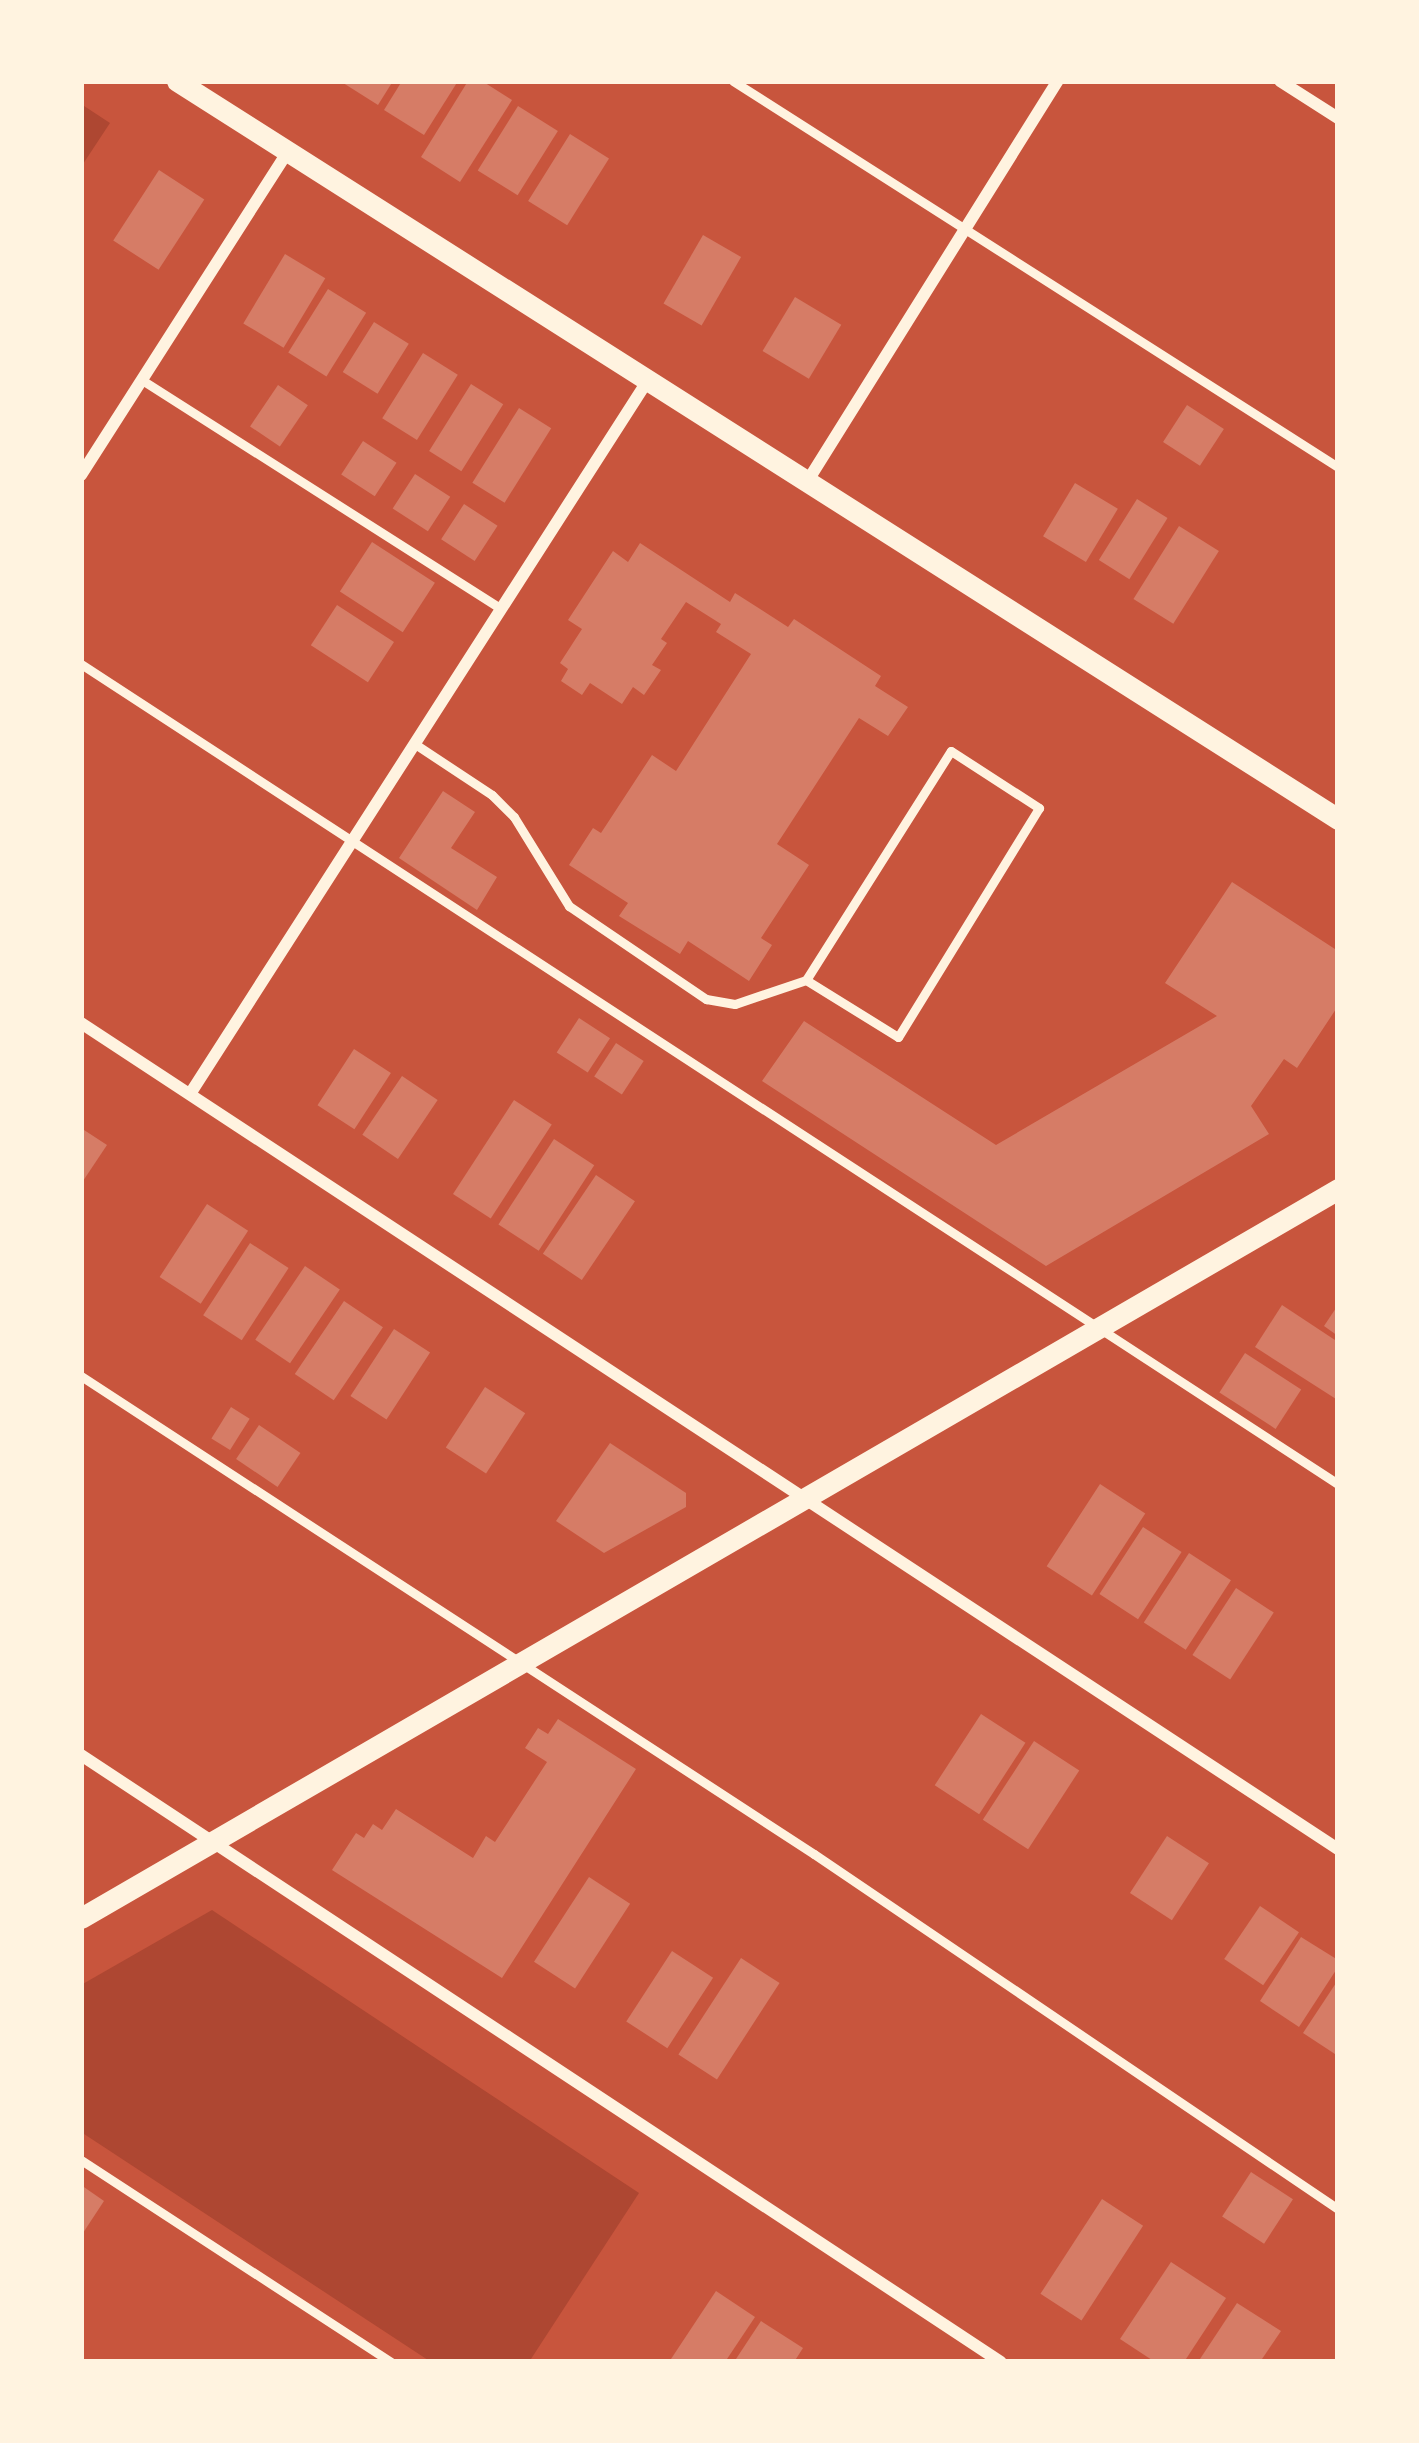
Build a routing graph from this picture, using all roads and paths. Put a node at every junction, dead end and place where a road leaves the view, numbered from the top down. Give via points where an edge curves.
1 (177, 81) edge
2 (733, 81) edge
3 (1058, 81) edge
4 (1280, 81) edge
5 (1338, 118) edge
6 (288, 151) junction
7 (968, 229) junction
8 (142, 380) junction
9 (648, 380) junction
10 (1338, 467) edge
11 (81, 475) edge
12 (807, 482) junction
13 (501, 609) junction
14 (81, 664) edge
15 (415, 744) junction
16 (1338, 819) edge
17 (354, 839) junction
18 (806, 980) junction
19 (81, 1023) edge
20 (190, 1094) junction
21 (1338, 1189) edge
22 (1100, 1328) junction
23 (81, 1376) edge
24 (1338, 1484) edge
25 (806, 1498) junction
26 (521, 1664) junction
27 (81, 1756) edge
28 (212, 1842) junction
29 (1338, 1849) edge
30 (81, 1918) edge
31 (81, 2160) edge
32 (1338, 2209) edge
33 (391, 2362) edge
34 (1001, 2362) edge

1 - 6 street
2 - 7 lane
3 - 7 street
4 - 5 street
6 - 8 street
6 - 9 street
7 - 10 lane
7 - 12 street
8 - 11 street
8 - 13 lane
9 - 12 street
9 - 13 street
12 - 16 street
13 - 15 street
14 - 17 lane
15 - 17 street
15 - 18 lane via 514,817 569,906 706,999 735,1004
17 - 20 street
17 - 22 lane
18 - 18 lane via 951,751 1039,808 898,1037
19 - 20 street
20 - 25 street
21 - 22 street
22 - 24 lane
22 - 25 street
23 - 26 lane
25 - 26 street
25 - 29 street
26 - 28 street
26 - 32 lane
27 - 28 street
28 - 30 street
28 - 34 street
31 - 33 lane

